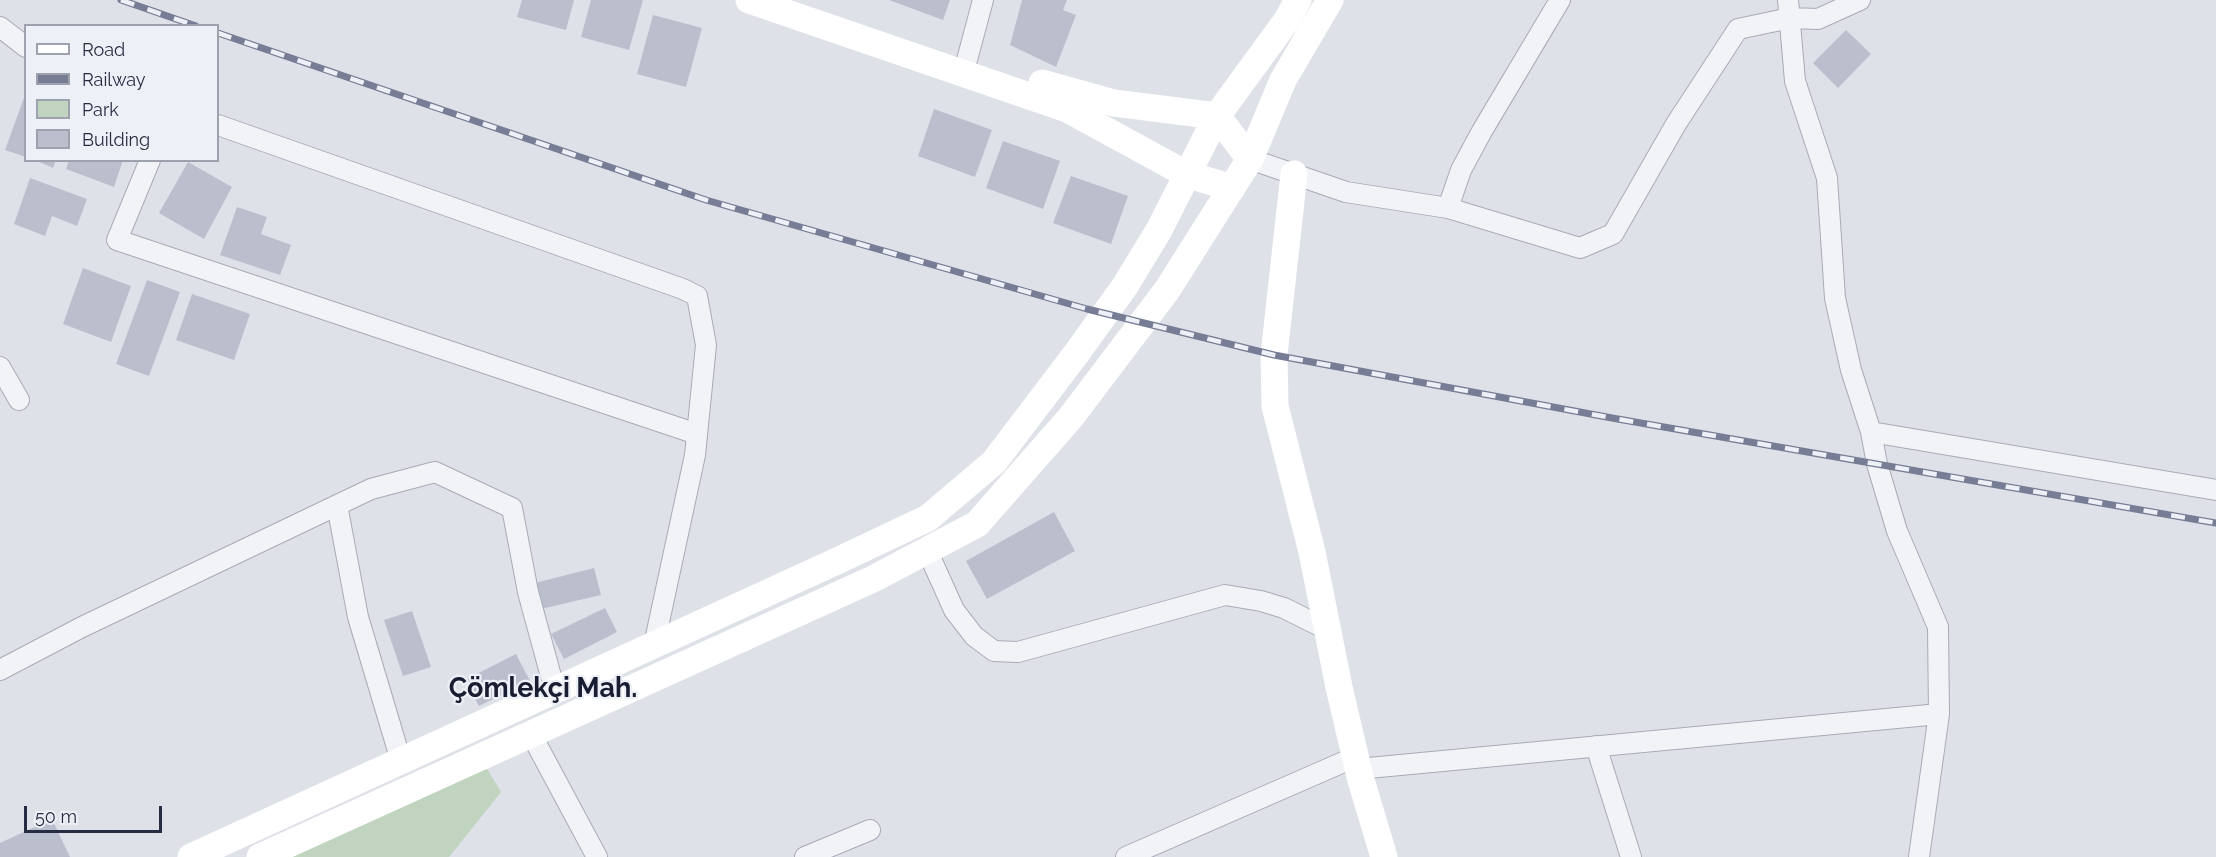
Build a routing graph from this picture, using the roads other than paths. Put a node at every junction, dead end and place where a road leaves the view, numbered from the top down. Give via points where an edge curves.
1 (749, 0) edge
2 (800, 0) edge
3 (982, 0) edge
4 (1330, 0) edge
5 (1560, 0) edge
6 (1860, 0) edge
7 (1288, 7) edge
8 (1789, 9) edge
9 (0, 27) edge
10 (24, 45) edge
11 (967, 60) junction
12 (1216, 116) junction
13 (219, 125) edge
14 (1250, 159) junction
15 (149, 162) edge
16 (1186, 174) junction
17 (1294, 174) junction
18 (1232, 188) junction
19 (1448, 208) junction
20 (0, 367) edge
21 (19, 400) dead end
22 (1871, 432) junction
23 (697, 434) junction
24 (2216, 490) edge
25 (337, 506) junction
26 (927, 550) junction
27 (1328, 630) junction
28 (654, 645) junction
29 (0, 670) edge
30 (555, 691) junction
31 (1939, 714) junction
32 (531, 734) junction
33 (1596, 746) junction
34 (401, 761) junction
35 (1356, 763) junction
36 (870, 830) dead end
37 (192, 857) edge
38 (260, 857) edge
39 (597, 857) edge
40 (805, 857) edge
41 (1126, 857) edge
42 (1384, 857) edge
43 (1631, 857) edge
44 (1919, 857) edge

1 - 16 main road via 1067,109
2 - 11 main road
3 - 11 street
4 - 14 main road via 1283,80
5 - 19 street via 1482,131 1461,170
6 - 8 street via 1818,19
7 - 12 main road
8 - 19 street via 1738,29 1676,124 1613,234 1580,248
8 - 22 street via 1795,81 1827,178 1835,298 1851,370
9 - 10 street
11 - 12 main road via 1114,104
12 - 14 main road
12 - 16 main road
13 - 23 street via 697,296 706,345
14 - 17 street
14 - 18 main road
15 - 23 street via 117,240
16 - 18 main road
16 - 28 main road via 1159,230 1125,286 994,462 928,518
17 - 19 street via 1346,192
17 - 27 main road via 1274,355 1275,406
18 - 26 main road via 1167,290 1071,417 977,524
20 - 21 street
22 - 24 street
22 - 31 street via 1897,531 1938,627
23 - 28 street
25 - 29 street
25 - 30 street via 371,489 435,472 512,508 528,592
25 - 34 street via 358,617
26 - 27 street via 954,610 974,636 994,651 1018,652 1225,595 1284,608
26 - 32 main road via 873,579
27 - 35 main road
28 - 30 main road
30 - 34 main road
31 - 33 street
31 - 44 street
32 - 38 main road
32 - 39 street
33 - 35 street
33 - 43 street
34 - 37 main road
35 - 41 street
35 - 42 main road
36 - 40 street

